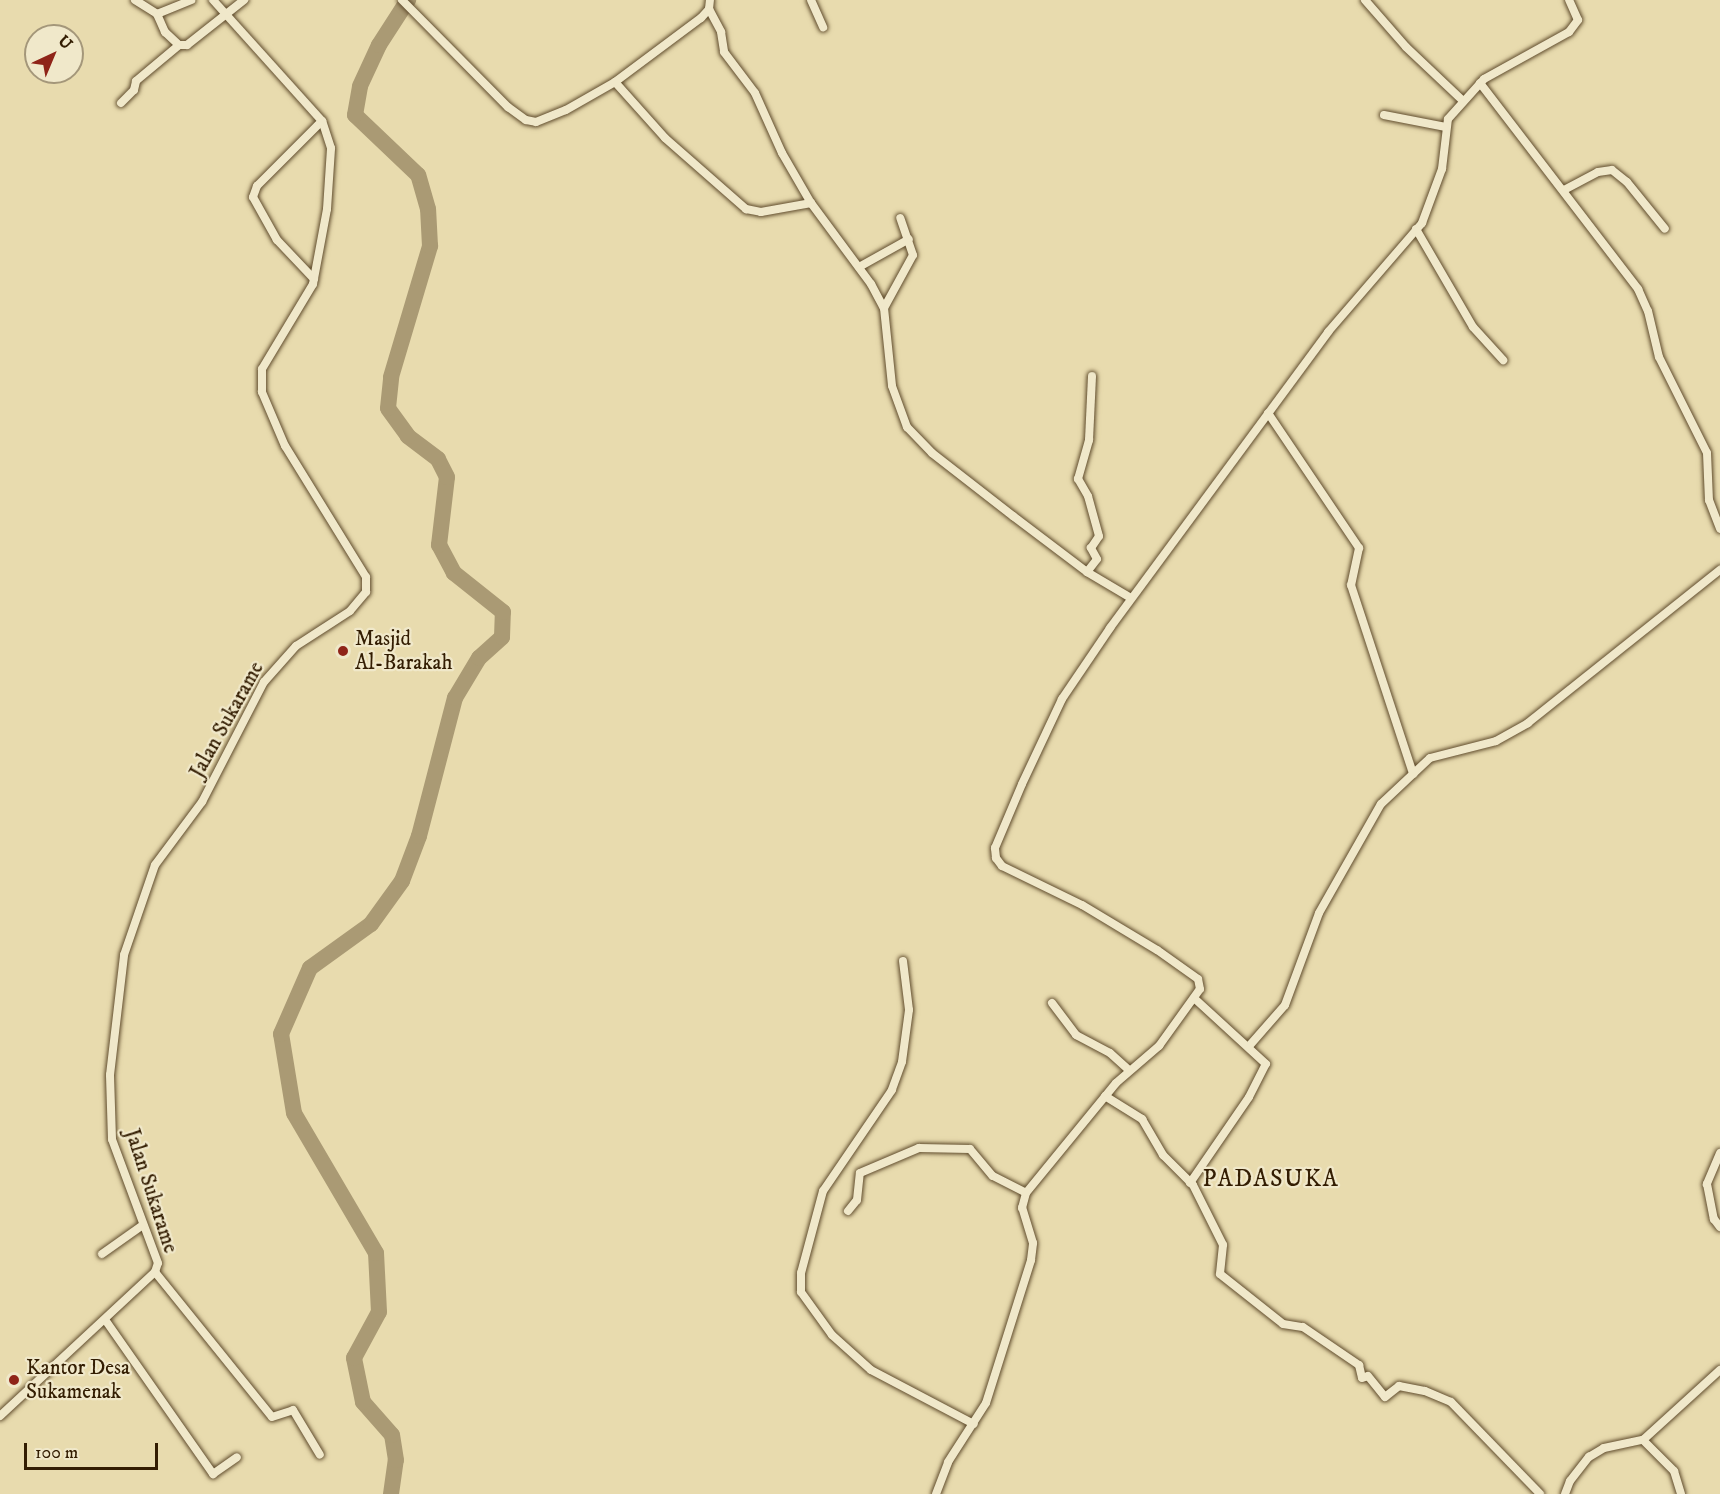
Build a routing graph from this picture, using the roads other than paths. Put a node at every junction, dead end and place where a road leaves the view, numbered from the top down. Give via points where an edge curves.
1 (135, 0) edge
2 (191, 0) edge
3 (213, 0) edge
4 (244, 0) edge
5 (402, 0) edge
6 (710, 0) edge
7 (811, 0) edge
8 (1365, 0) edge
9 (1569, 0) edge
10 (709, 9) junction
11 (157, 14) junction
12 (224, 15) junction
13 (824, 27) dead end
14 (179, 45) junction
15 (615, 82) junction
16 (1480, 83) junction
17 (1462, 100) junction
18 (121, 103) dead end
19 (1384, 115) dead end
20 (321, 121) junction
21 (1446, 128) junction
22 (1564, 190) junction
23 (811, 203) junction
24 (900, 218) dead end
25 (1416, 229) junction
26 (1665, 229) dead end
27 (909, 239) junction
28 (859, 267) junction
29 (314, 279) junction
30 (884, 308) junction
31 (1503, 360) dead end
32 (1092, 376) dead end
33 (1268, 413) junction
34 (1720, 529) edge
35 (1720, 570) edge
36 (1087, 572) junction
37 (1131, 598) junction
38 (1413, 774) junction
39 (903, 961) dead end
40 (1195, 999) junction
41 (1052, 1004) dead end
42 (1250, 1045) junction
43 (1129, 1070) junction
44 (1105, 1096) junction
45 (1720, 1153) edge
46 (1190, 1183) junction
47 (1026, 1193) junction
48 (848, 1211) dead end
49 (143, 1225) junction
50 (1720, 1227) edge
51 (102, 1254) dead end
52 (155, 1272) junction
53 (106, 1321) junction
54 (1720, 1370) edge
55 (0, 1416) edge
56 (974, 1424) junction
57 (1643, 1440) junction
58 (320, 1455) dead end
59 (237, 1457) dead end
60 (936, 1494) edge
61 (1540, 1494) edge
62 (1565, 1494) edge
63 (1681, 1494) edge

1 - 11 street
2 - 11 street
3 - 12 street, Jalan Sukarame
4 - 12 street
5 - 15 street via 526,120 536,122 556,115
6 - 10 street
7 - 13 street
8 - 17 street via 1406,47
9 - 16 street via 1578,20 1569,32
10 - 15 street
10 - 23 street via 724,52 756,93 782,153
11 - 14 street via 165,32
12 - 14 street via 187,45
12 - 20 street, Jalan Sukarame
14 - 18 street via 136,81 134,90
15 - 23 street via 665,138 746,209 761,212
16 - 17 street
16 - 22 street
17 - 21 street
19 - 21 street
20 - 29 street, Jalan Sukarame via 331,148 327,209
20 - 29 street via 257,186 253,197 278,240
21 - 25 street via 1442,169
22 - 26 street via 1598,172 1612,170 1627,182
22 - 34 street via 1638,289 1648,311 1659,357 1707,453 1709,501
23 - 28 street
24 - 27 street
25 - 31 street via 1473,327
25 - 33 street via 1328,332
27 - 28 street
27 - 30 street via 909,267
28 - 30 street
29 - 49 street, Jalan Sukarame via 262,369 262,392 285,446 366,577 366,592 350,611 296,646 264,682 202,802 155,865 143,897 124,955 110,1075 112,1139
30 - 36 street via 892,386 907,427 932,453
32 - 36 street via 1089,440 1078,479 1088,496 1099,536 1090,548 1096,559
33 - 37 street
33 - 38 street via 1359,548 1351,585
35 - 38 street via 1528,723 1497,741 1435,755
36 - 37 street
37 - 40 street via 1062,699 999,838 996,858 1012,872 1082,905 1186,969 1200,983
38 - 42 street via 1377,808 1319,913 1285,1005
39 - 56 street via 909,1010 902,1062 892,1090 824,1191 801,1273 801,1292 832,1335 871,1370
40 - 42 street
40 - 43 street via 1160,1046
41 - 43 street via 1076,1035 1110,1053
42 - 46 street via 1266,1061 1265,1072
43 - 44 street
44 - 46 street via 1142,1119 1163,1155
44 - 47 street
45 - 50 street via 1707,1184 1714,1219
46 - 61 street via 1223,1245 1220,1274 1283,1324 1303,1327 1357,1363 1385,1396 1399,1386 1451,1402
47 - 48 street via 990,1173 970,1149 918,1148 860,1173 857,1200
47 - 56 street via 1022,1208 1033,1243 1032,1260 986,1403
49 - 51 street
49 - 52 street, Jalan Sukarame via 158,1263
52 - 53 street, Jalan Sukarame
52 - 58 street via 272,1417 293,1410
53 - 55 street, Jalan Sukarame
53 - 59 street via 213,1474
54 - 57 street
56 - 60 street via 948,1462
57 - 62 street via 1605,1448 1590,1457 1569,1481
57 - 63 street via 1674,1471

